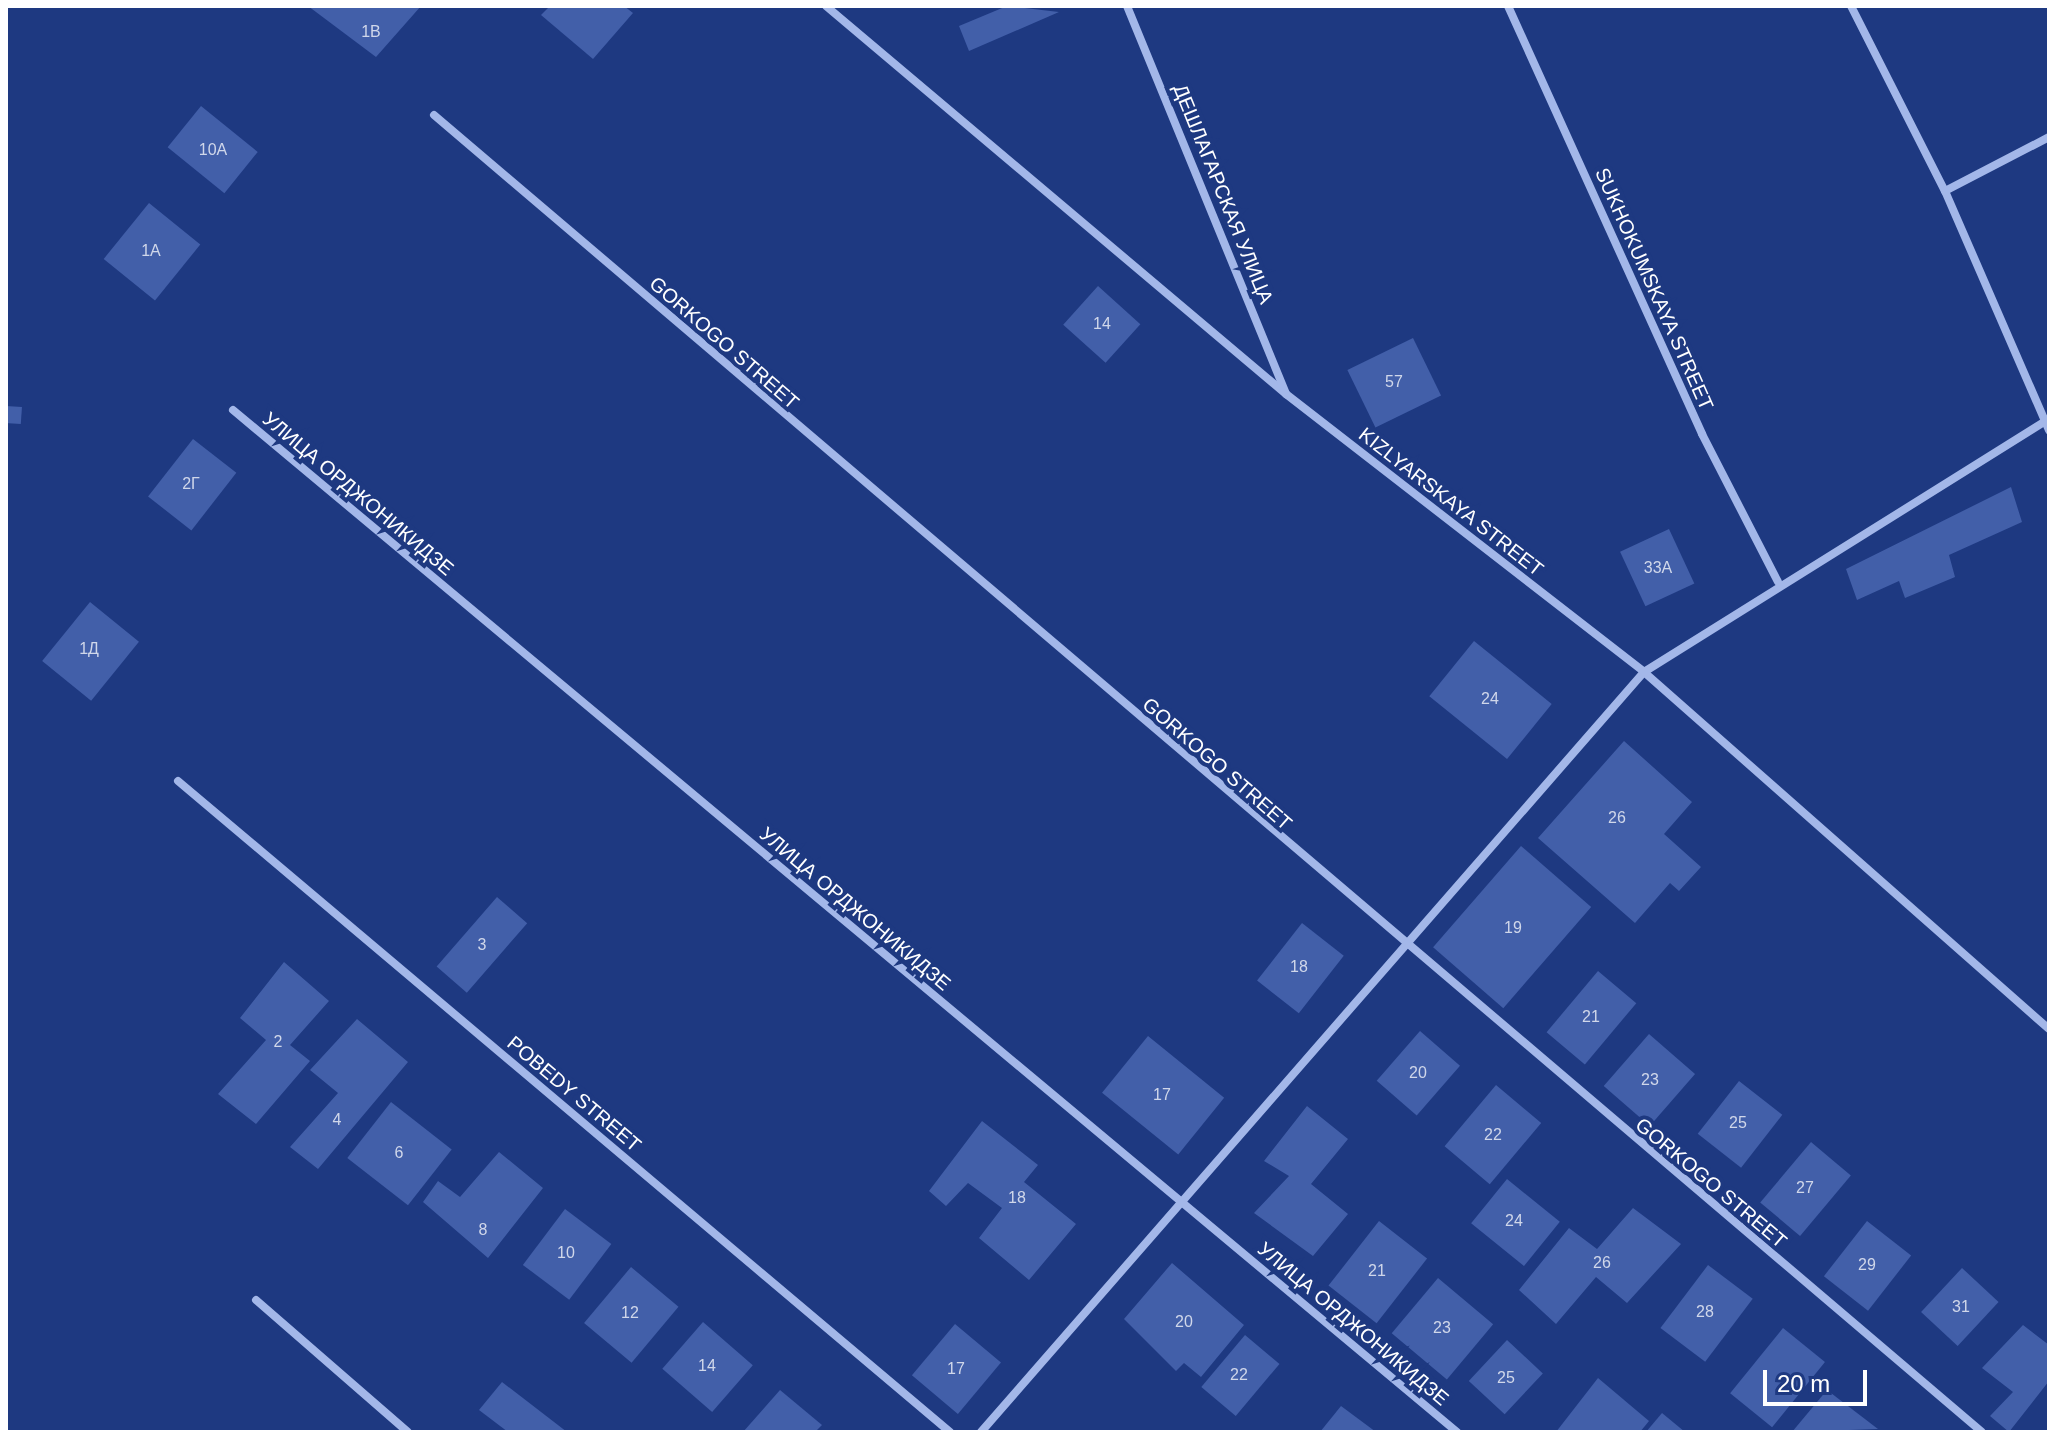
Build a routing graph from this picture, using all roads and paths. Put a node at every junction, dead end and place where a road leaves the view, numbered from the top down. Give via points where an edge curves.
1 (826, 6) edge
2 (1127, 6) edge
3 (1508, 6) edge
4 (1851, 6) edge
5 (434, 115) dead end
6 (2049, 137) edge
7 (1945, 191) junction
8 (1286, 394) junction
9 (233, 410) dead end
10 (2048, 424) edge
11 (1778, 582) junction
12 (1644, 672) junction
13 (178, 781) dead end
14 (1406, 947) junction
15 (2049, 1029) edge
16 (1181, 1201) junction
17 (256, 1300) dead end
18 (408, 1432) edge
19 (950, 1432) edge
20 (981, 1432) edge
21 (1457, 1432) edge
22 (1982, 1432) edge

1 - 8 street, KIZLYARSKAYA STREET
2 - 8 street, ДЕШЛАГАРСКАЯ УЛИЦА
3 - 11 street, SUKHOKUMSKAYA STREET via 1702,434
4 - 7 street
5 - 14 street, GORKOGO STREET
6 - 7 street
7 - 10 street
8 - 12 street, KIZLYARSKAYA STREET
9 - 16 street, УЛИЦА ОРДЖОНИКИДЗЕ
10 - 11 street
11 - 12 street
12 - 14 street
12 - 15 street, KIZLYARSKAYA STREET
13 - 19 street, POBEDY STREET
14 - 16 street
14 - 22 street, GORKOGO STREET
16 - 20 street
16 - 21 street, УЛИЦА ОРДЖОНИКИДЗЕ
17 - 18 street

